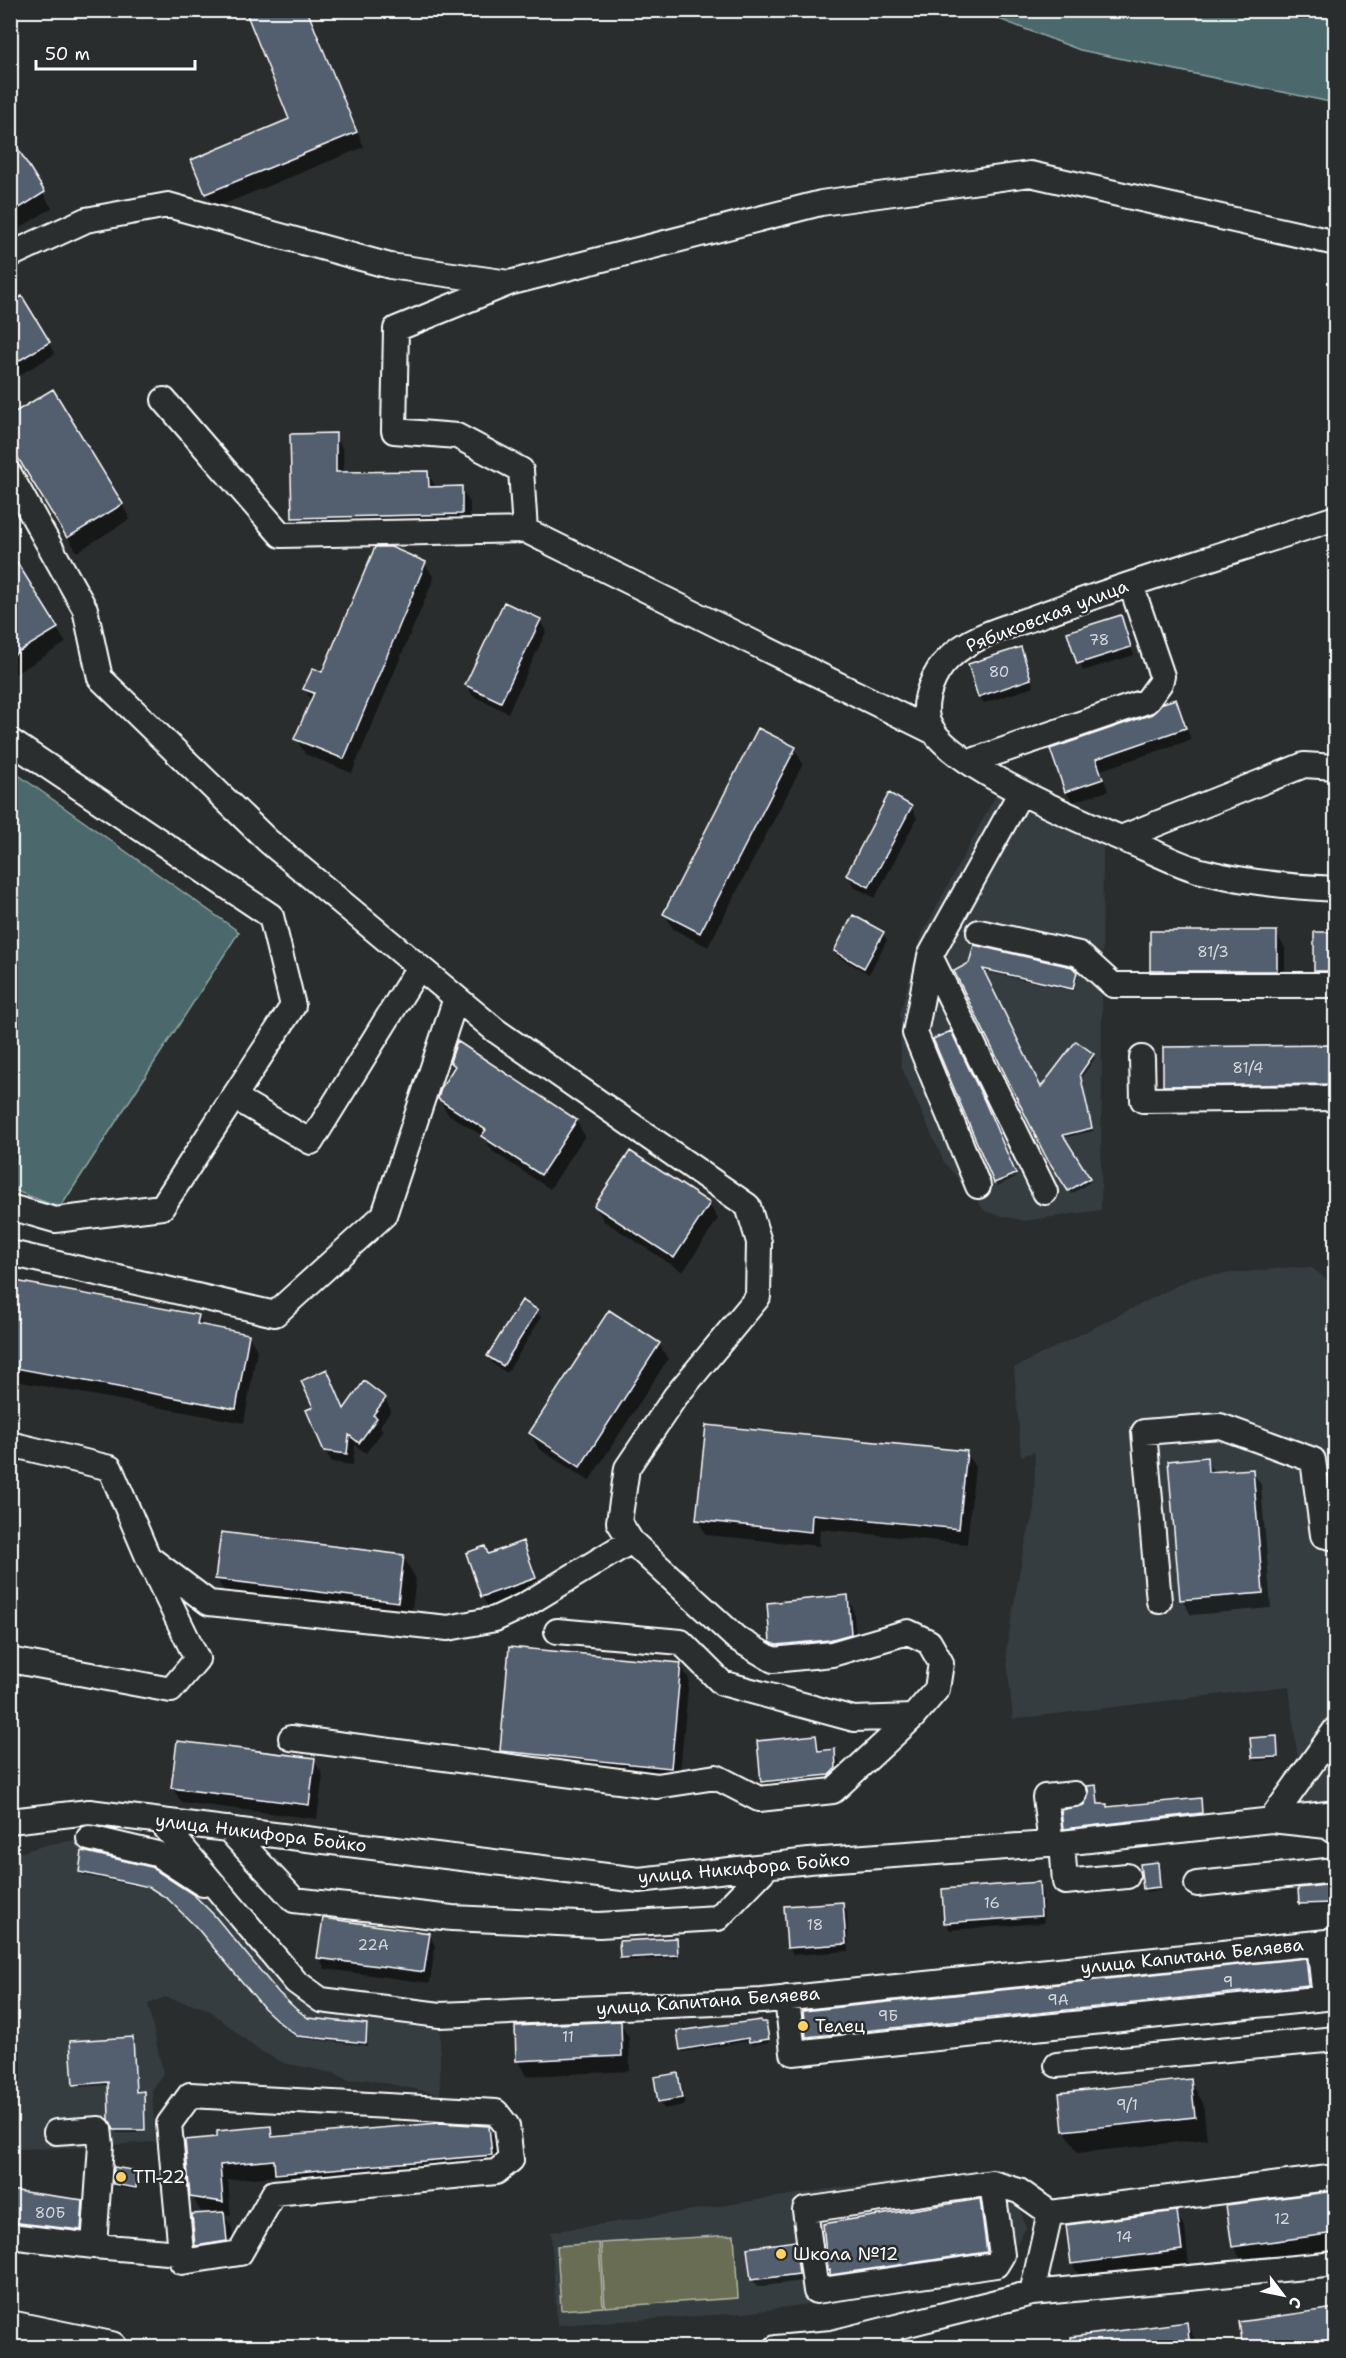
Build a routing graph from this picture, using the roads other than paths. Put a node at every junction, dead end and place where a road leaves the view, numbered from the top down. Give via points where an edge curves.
1 (1335, 243) edge
2 (10, 255) edge
3 (510, 283) junction
4 (164, 400) dead end
5 (10, 475) edge
6 (1335, 518) edge
7 (525, 530) junction
8 (1131, 585) junction
9 (934, 732) junction
10 (10, 741) edge
11 (969, 762) junction
12 (1335, 767) edge
13 (1020, 792) junction
14 (1121, 838) junction
15 (1335, 889) edge
16 (979, 932) dead end
17 (930, 956) junction
18 (419, 967) junction
19 (1335, 985) edge
20 (456, 998) junction
21 (1142, 1058) dead end
22 (234, 1097) junction
23 (1335, 1098) edge
24 (978, 1186) dead end
25 (1044, 1192) dead end
26 (10, 1208) edge
27 (10, 1253) edge
28 (10, 1444) edge
29 (1335, 1538) edge
30 (631, 1541) junction
31 (148, 1557) junction
32 (1159, 1601) dead end
33 (557, 1631) dead end
34 (10, 1660) edge
35 (913, 1717) junction
36 (1335, 1729) edge
37 (291, 1738) dead end
38 (1075, 1794) dead end
39 (1335, 1813) edge
40 (1271, 1820) junction
41 (10, 1821) edge
42 (160, 1821) junction
43 (228, 1829) junction
44 (1335, 1832) edge
45 (89, 1838) dead end
46 (1056, 1844) junction
47 (768, 1866) junction
48 (1335, 1869) edge
49 (1127, 1876) dead end
50 (1197, 1884) dead end
51 (227, 1901) junction
52 (1327, 1942) edge
53 (787, 1998) junction
54 (1335, 2039) edge
55 (1057, 2065) dead end
56 (56, 2132) dead end
57 (1335, 2177) edge
58 (992, 2183) junction
59 (1050, 2212) junction
60 (10, 2236) edge
61 (94, 2246) junction
62 (180, 2253) junction
63 (1335, 2264) edge
64 (1032, 2293) junction
65 (10, 2327) edge
66 (42, 2334) junction
67 (10, 2343) edge
68 (832, 2343) junction
69 (111, 2348) edge
70 (777, 2348) edge
71 (893, 2348) edge

1 - 3 street via 1030,174 821,203
2 - 3 street via 86,220 168,205 390,266
3 - 7 street via 396,329 394,431 458,436 521,470
4 - 7 street via 281,535
5 - 18 street via 85,609 100,678 268,841
6 - 8 street, Рябиковская улица
7 - 9 street
8 - 9 street, Рябиковская улица via 968,642 947,659 933,679 926,711
8 - 11 street via 1162,676 1147,701
9 - 11 street
10 - 22 street via 271,916 293,1006
11 - 13 street
12 - 14 street via 1304,765
13 - 14 street
13 - 17 street
14 - 15 street via 1199,870 1238,879
16 - 19 street via 1079,954 1113,985
17 - 24 street via 915,1033
17 - 25 street
18 - 20 street
18 - 22 street via 311,1142
20 - 27 street via 384,1215 275,1314
20 - 30 street via 495,1030 748,1206 759,1242 758,1298 675,1398 627,1468 619,1522
21 - 23 street via 1143,1100
22 - 26 street via 162,1207 55,1220
28 - 31 street via 110,1468
29 - 32 street via 1323,1535 1313,1460 1220,1426 1144,1432
30 - 31 street via 525,1605 495,1619 448,1628 209,1603
30 - 35 street via 736,1638 773,1660 832,1654 908,1632 929,1642 941,1664 937,1689
31 - 34 street via 197,1659 171,1690
33 - 35 street via 681,1642 722,1683 854,1719
35 - 37 street via 833,1791 759,1798 716,1777 657,1785
36 - 40 street
38 - 46 street via 1045,1797
39 - 40 street, улица Никифора Бойко
40 - 44 street via 1328,1826
40 - 46 street, улица Никифора Бойко
41 - 42 street, улица Никифора Бойко via 89,1812
42 - 43 street, улица Никифора Бойко
42 - 51 street, улица Капитана Беляева
43 - 47 street, улица Никифора Бойко via 639,1880
43 - 47 street via 294,1900 452,1918 599,1925 718,1918
45 - 51 street via 157,1854
46 - 47 street, улица Никифора Бойко
46 - 49 street via 1065,1882
48 - 50 street
51 - 53 street, улица Капитана Беляева via 296,1982 321,2000 440,2015
52 - 53 street, улица Капитана Беляева
52 - 53 street via 1325,1998 793,2053
54 - 55 street
56 - 61 street via 99,2128
57 - 59 street
58 - 58 street via 805,2210 816,2291 996,2265 1002,2255
58 - 59 street via 1019,2191
59 - 64 street
60 - 61 street
61 - 62 street
62 - 62 street via 182,2262 240,2253 273,2193 496,2172 511,2160 507,2126 496,2112 190,2095 169,2124
63 - 64 street
64 - 68 street
65 - 66 main road
66 - 67 street
66 - 69 main road
68 - 70 street
68 - 71 street

